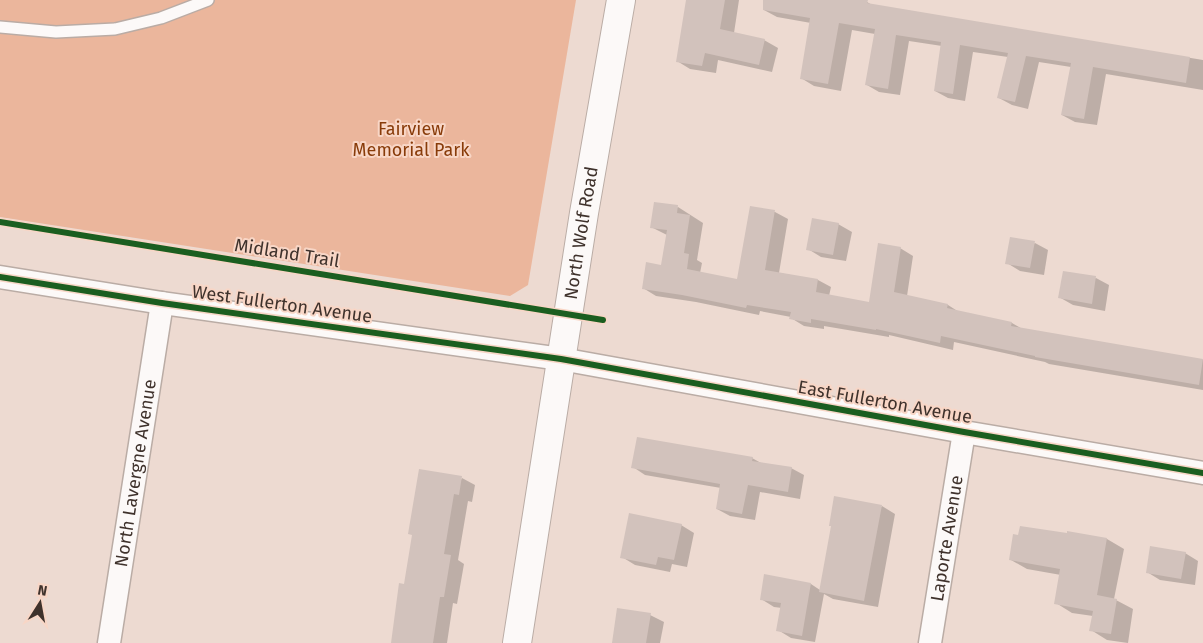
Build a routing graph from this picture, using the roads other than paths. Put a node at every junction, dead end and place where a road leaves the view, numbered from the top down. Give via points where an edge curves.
1 (208, 0) edge
2 (620, 0) edge
3 (0, 27) edge
4 (0, 277) edge
5 (162, 303) junction
6 (561, 359) junction
7 (964, 432) junction
8 (1203, 473) edge
9 (109, 643) edge
10 (517, 643) edge
11 (930, 643) edge

1 - 3 lane via 161,18 115,30 56,32
2 - 6 main road, North Wolf Road
4 - 5 street, West Fullerton Avenue
5 - 6 street, West Fullerton Avenue
5 - 9 street, North Lavergne Avenue
6 - 7 street, East Fullerton Avenue
6 - 10 main road, North Wolf Road
7 - 8 street, East Fullerton Avenue
7 - 11 street, Laporte Avenue

